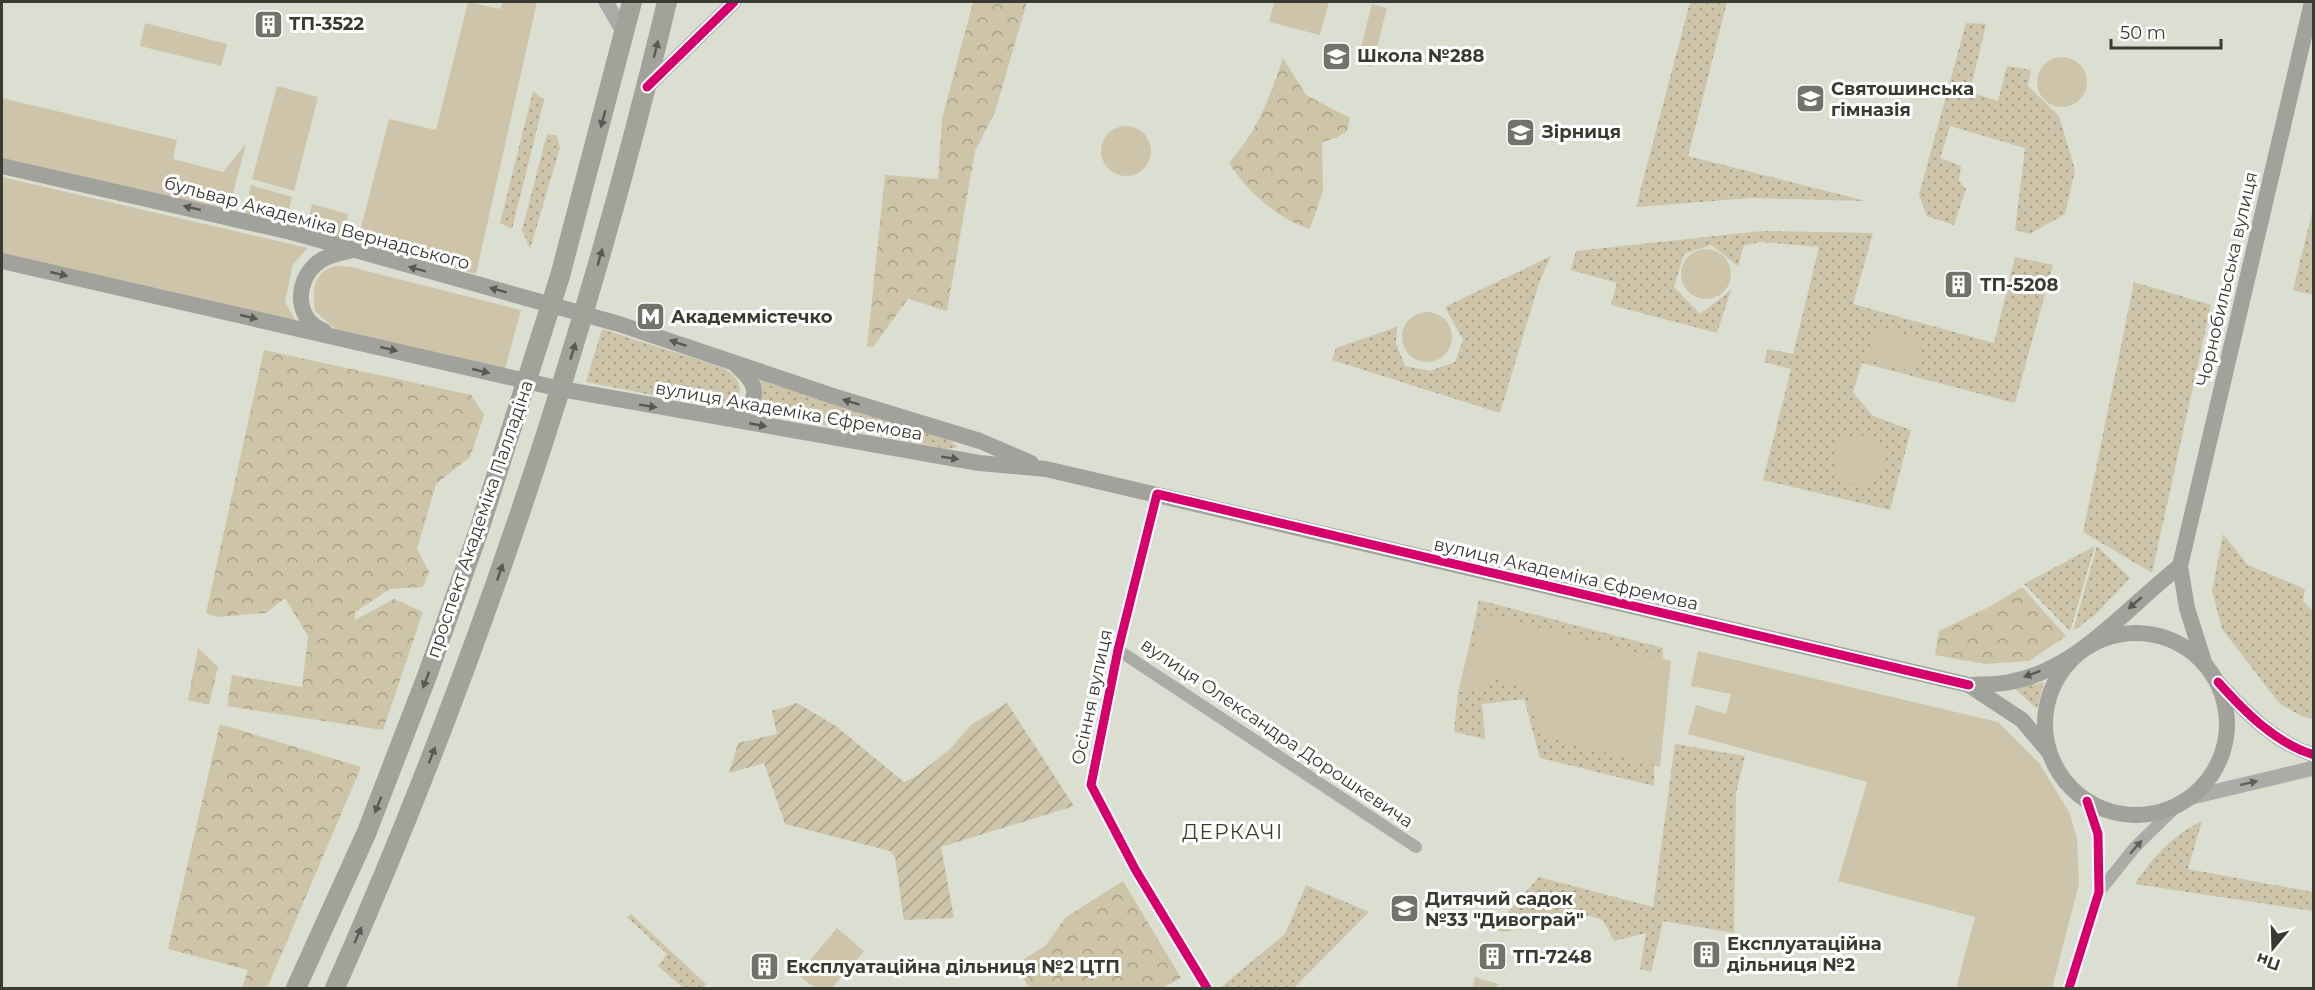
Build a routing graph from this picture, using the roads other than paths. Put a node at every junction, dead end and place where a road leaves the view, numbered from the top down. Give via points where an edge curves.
1 (606, 2) edge
2 (632, 2) edge
3 (667, 2) edge
4 (734, 2) edge
5 (2312, 2) edge
6 (625, 35) junction
7 (647, 87) junction
8 (2, 166) edge
9 (350, 250) junction
10 (2, 261) edge
11 (551, 304) junction
12 (584, 314) junction
13 (342, 338) junction
14 (731, 361) junction
15 (527, 382) junction
16 (561, 389) junction
17 (700, 414) junction
18 (1046, 469) junction
19 (1157, 494) junction
20 (2180, 566) junction
21 (2084, 648) junction
22 (1118, 650) junction
23 (2204, 662) junction
24 (2218, 682) junction
25 (1968, 685) junction
26 (2049, 752) junction
27 (2313, 754) edge
28 (2313, 768) edge
29 (2192, 797) junction
30 (2087, 801) junction
31 (2177, 806) junction
32 (1416, 847) dead end
33 (2099, 892) junction
34 (296, 988) edge
35 (334, 988) edge
36 (1207, 988) edge
37 (2069, 988) edge

1 - 6 street
2 - 6 highway, проспект Академіка Палладіна
7 -> 3 highway, проспект Академіка Палладіна
4 - 7 street
5 - 20 main road, Чорнобильська вулиця
6 -> 11 highway, проспект Академіка Палладіна
12 -> 7 highway, проспект Академіка Палладіна
9 -> 8 main road, бульвар Академіка Вернадського via 238,219
11 -> 9 main road, бульвар Академіка Вернадського
9 - 13 main road via 326,257 315,265 301,288 305,317 316,327
10 -> 13 main road
11 - 12 main road, вулиця Академіка Єфремова
11 - 15 highway, проспект Академіка Палладіна
14 -> 12 main road, вулиця Академіка Єфремова
16 -> 12 highway, проспект Академіка Палладіна
13 -> 15 main road
14 - 17 main road via 752,380 752,400 739,413
18 -> 14 main road, вулиця Академіка Єфремова via 980,441
15 - 16 main road, вулиця Академіка Єфремова
15 -> 34 highway, проспект Академіка Палладіна via 427,676 366,834
16 -> 17 main road, вулиця Академіка Єфремова
35 -> 16 highway, проспект Академіка Палладіна via 398,843 470,656
17 -> 18 main road, вулиця Академіка Єфремова via 967,461
18 - 19 main road, вулиця Академіка Єфремова
19 - 22 street, Осіння вулиця
19 - 25 main road, вулиця Академіка Єфремова
20 -> 21 main road
20 - 23 main road, Чорнобильська вулиця via 2187,608
21 - 23 main road via 2108,636 2133,632 2159,635 2183,645
21 -> 25 main road, вулиця Академіка Єфремова via 2011,682
21 - 26 main road via 2063,669 2049,694 2044,723
22 - 32 street, вулиця Олександра Дорошкевича
22 - 36 street, Осіння вулиця via 1091,785 1135,869
23 - 24 main road
24 - 27 street via 2263,726 2297,749
24 - 29 main road via 2228,723 2224,751 2212,776
25 - 26 main road, вулиця Академіка Єфремова via 2022,720
26 - 30 main road via 2064,781
29 -> 28 street
29 - 31 main road
30 - 31 main road via 2134,816
30 - 33 street via 2098,834
33 -> 31 street via 2135,847
33 - 37 street

